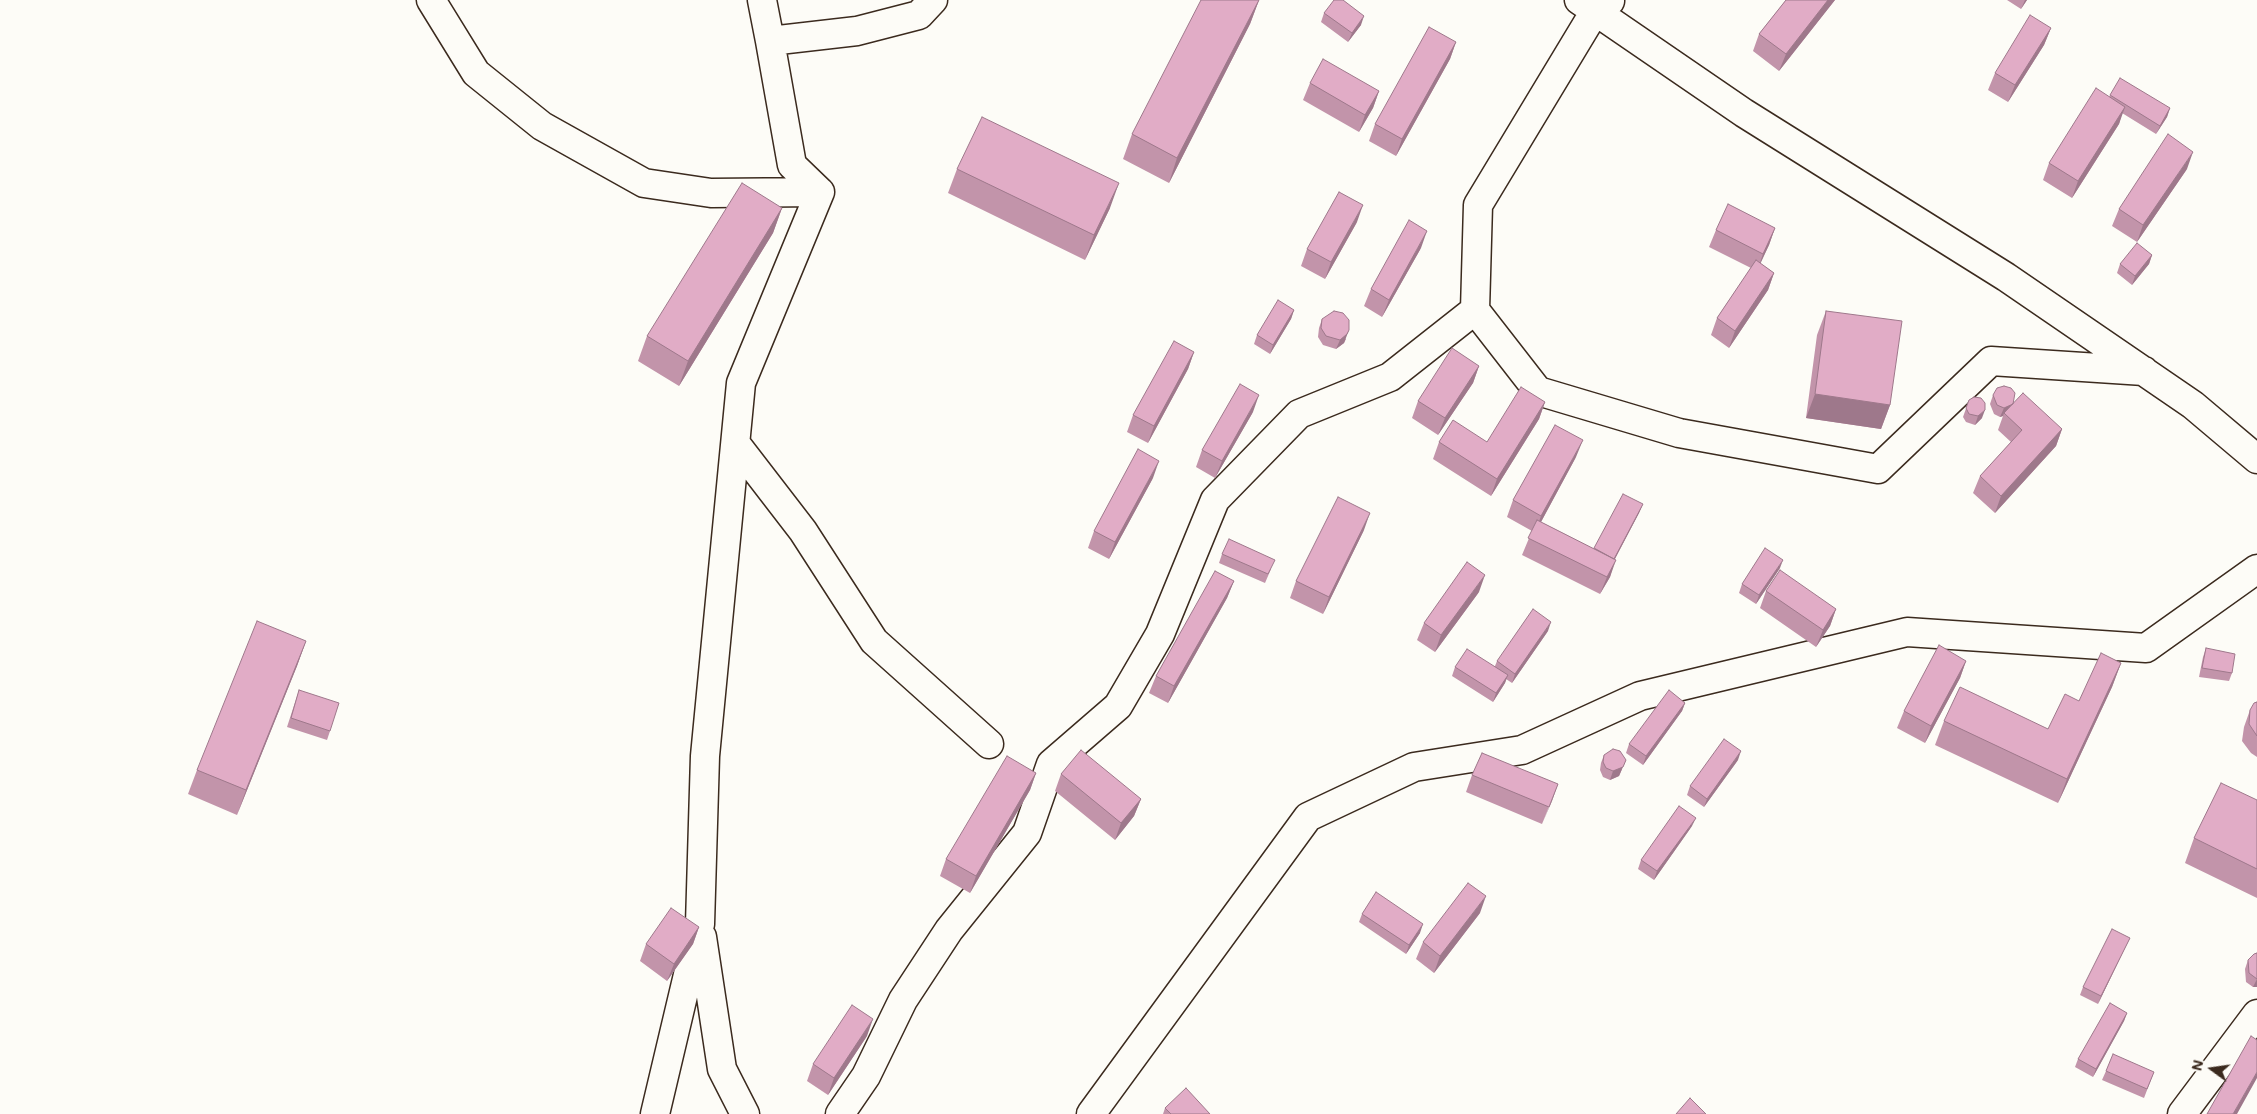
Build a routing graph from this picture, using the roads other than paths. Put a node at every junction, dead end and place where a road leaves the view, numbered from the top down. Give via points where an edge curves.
1 (431, 0) edge
2 (762, 0) edge
3 (933, 0) edge
4 (1595, 4) edge
5 (770, 41) junction
6 (820, 192) junction
7 (1475, 310) junction
8 (2144, 371) junction
9 (736, 444) junction
10 (2257, 459) edge
11 (2257, 568) edge
12 (989, 744) dead end
13 (700, 924) junction
14 (2257, 1014) edge
15 (655, 1114) edge
16 (745, 1114) edge
17 (840, 1114) edge
18 (1091, 1114) edge
19 (2182, 1114) edge

1 - 6 street via 476,73 542,126 644,183 711,193
2 - 5 street
3 - 5 street via 919,15 857,31
4 - 7 street via 1478,205
4 - 8 street via 1744,113 2006,277
5 - 6 street via 792,165
6 - 9 street via 742,383
7 - 8 street via 1538,391 1679,433 1878,469 1991,360
7 - 17 street via 1390,377 1299,414 1215,500 1160,634 1118,706 1051,764 1027,833 949,930 903,1000 866,1076
8 - 10 street via 2193,405
9 - 12 street via 803,531 874,641
9 - 13 street via 705,756
11 - 18 street via 2146,648 1907,632 1640,696 1522,750 1414,768 1308,817
13 - 15 street
13 - 16 street via 722,1069
14 - 19 street

